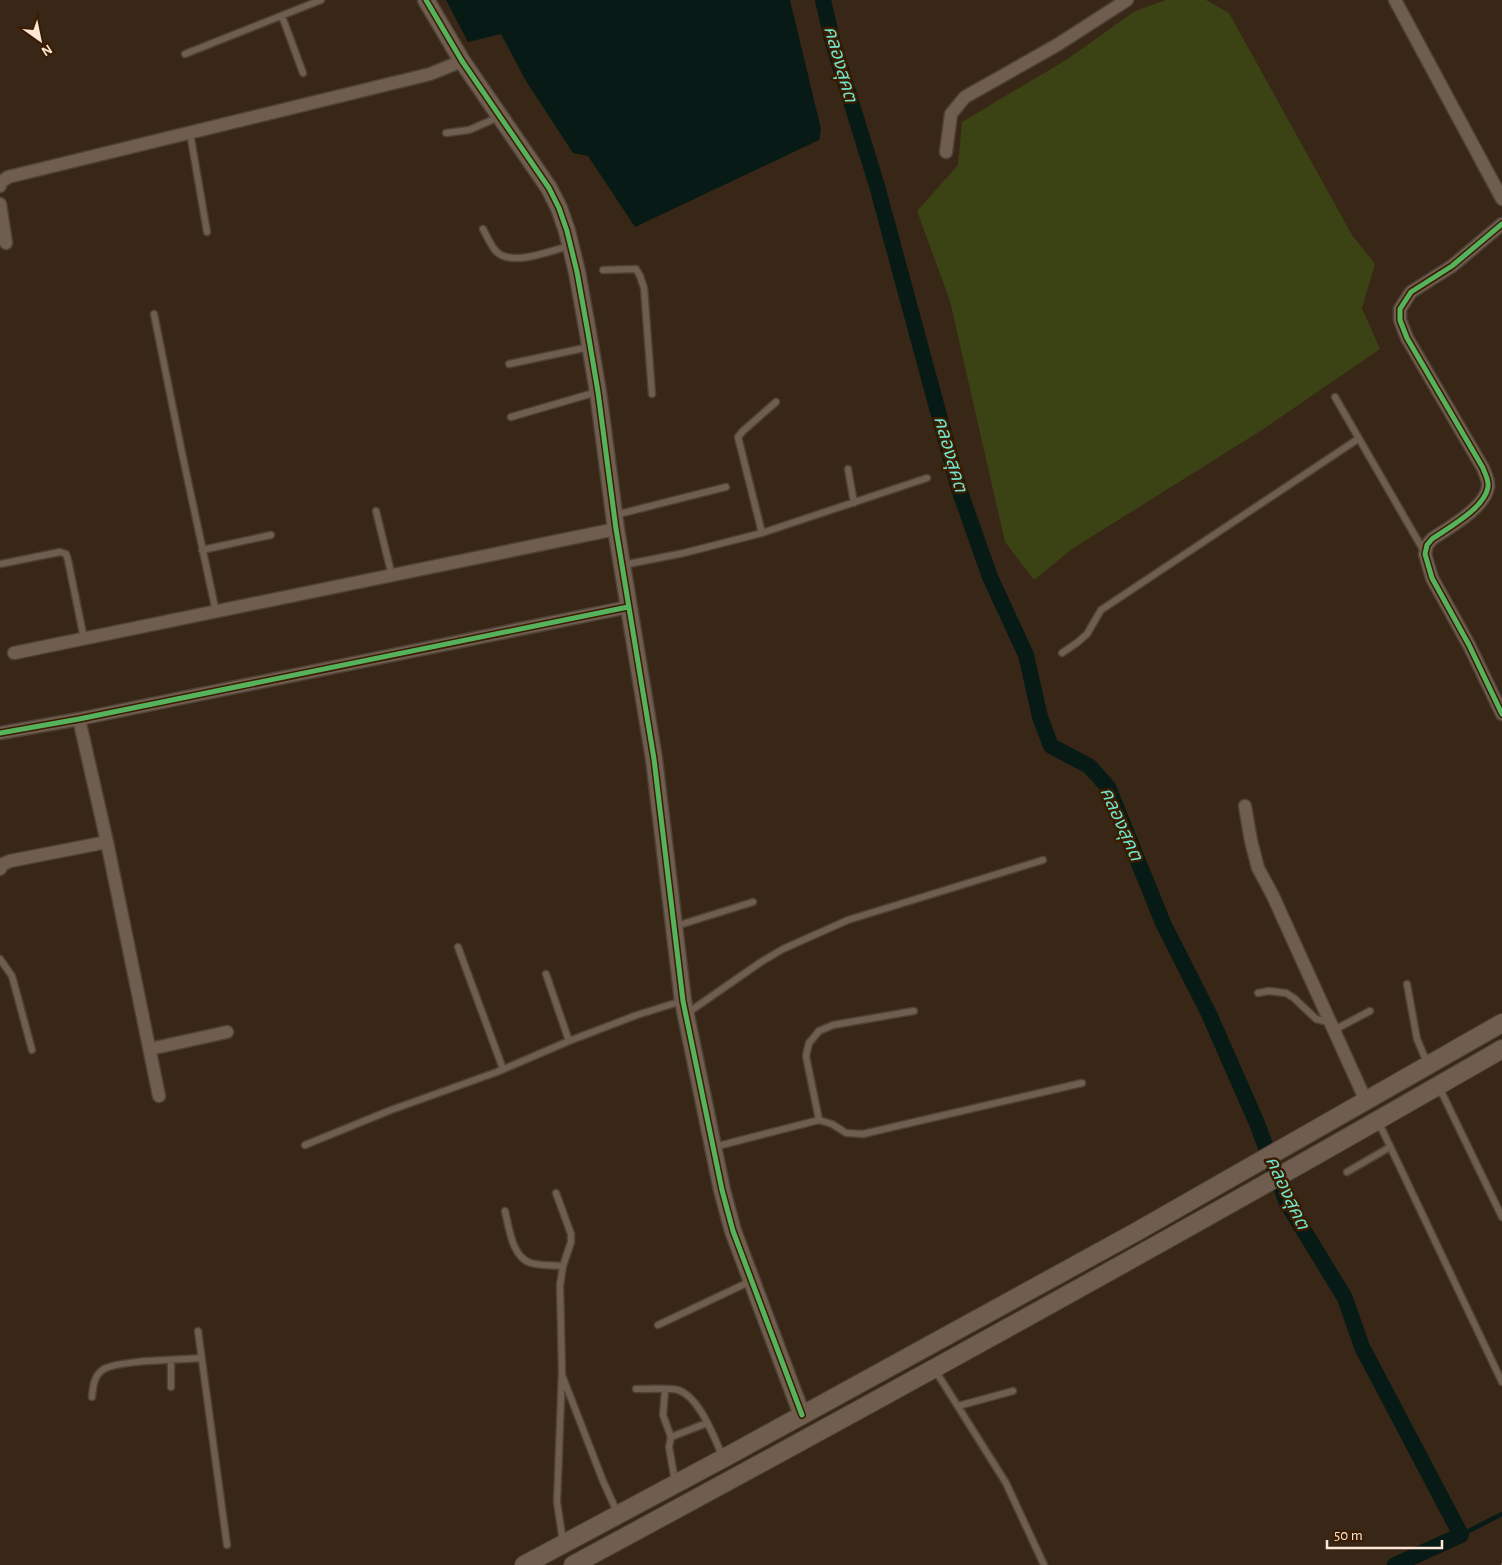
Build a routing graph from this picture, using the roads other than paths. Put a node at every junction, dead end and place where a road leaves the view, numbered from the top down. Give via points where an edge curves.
1 (321, 0) edge
2 (426, 0) edge
3 (1127, 0) edge
4 (1395, 0) edge
5 (282, 16) junction
6 (185, 54) dead end
7 (462, 61) junction
8 (303, 73) dead end
9 (500, 116) junction
10 (190, 133) junction
11 (446, 133) dead end
12 (946, 152) dead end
13 (0, 186) edge
14 (1502, 199) edge
15 (0, 204) edge
16 (1502, 224) edge
17 (484, 229) dead end
18 (207, 232) dead end
19 (6, 243) dead end
20 (570, 245) junction
21 (603, 270) dead end
22 (154, 314) dead end
23 (590, 347) junction
24 (510, 364) dead end
25 (598, 392) junction
26 (652, 394) dead end
27 (1334, 397) dead end
28 (776, 402) dead end
29 (511, 417) dead end
30 (1358, 439) junction
31 (848, 470) dead end
32 (927, 478) dead end
33 (726, 487) dead end
34 (854, 503) junction
35 (376, 511) dead end
36 (615, 522) junction
37 (762, 533) junction
38 (271, 535) dead end
39 (202, 550) junction
40 (1425, 554) junction
41 (0, 564) edge
42 (622, 566) junction
43 (392, 576) junction
44 (628, 607) junction
45 (216, 612) junction
46 (84, 639) junction
47 (14, 653) dead end
48 (1062, 653) dead end
49 (1502, 714) edge
50 (79, 719) junction
51 (0, 733) edge
52 (1245, 806) dead end
53 (107, 842) junction
54 (1042, 860) dead end
55 (0, 869) edge
56 (753, 902) dead end
57 (675, 926) junction
58 (458, 947) dead end
59 (0, 959) edge
60 (546, 974) dead end
61 (1407, 984) dead end
62 (1258, 993) dead end
63 (684, 1008) junction
64 (914, 1011) dead end
65 (1370, 1012) dead end
66 (1502, 1023) edge
67 (1332, 1026) junction
68 (227, 1032) dead end
69 (570, 1041) junction
70 (150, 1049) junction
71 (1502, 1049) edge
72 (32, 1050) dead end
73 (1429, 1065) junction
74 (503, 1069) junction
75 (1082, 1083) dead end
76 (1438, 1086) junction
77 (159, 1096) dead end
78 (1366, 1101) junction
79 (819, 1120) junction
80 (1378, 1121) junction
81 (305, 1145) dead end
82 (713, 1147) junction
83 (1390, 1147) junction
84 (1347, 1172) dead end
85 (556, 1192) dead end
86 (505, 1211) dead end
87 (1502, 1217) edge
88 (563, 1266) junction
89 (752, 1280) junction
90 (658, 1325) dead end
91 (198, 1332) dead end
92 (202, 1358) junction
93 (171, 1361) junction
94 (934, 1368) junction
95 (562, 1372) junction
96 (1502, 1382) edge
97 (171, 1387) dead end
98 (636, 1388) dead end
99 (666, 1390) junction
100 (1013, 1391) dead end
101 (92, 1397) dead end
102 (958, 1406) junction
103 (802, 1415) junction
104 (708, 1423) junction
105 (811, 1436) junction
106 (671, 1438) junction
107 (724, 1458) junction
108 (676, 1484) junction
109 (618, 1515) junction
110 (564, 1544) junction
111 (227, 1545) dead end
112 (524, 1565) edge
113 (573, 1565) edge
114 (1044, 1565) edge

1 - 5 lane
2 - 7 street
3 - 12 street via 1057,45 965,97 951,114
4 - 14 street
5 - 6 lane
5 - 8 lane
7 - 9 street
7 - 10 street via 430,74
9 - 11 lane via 469,130
9 - 20 street via 549,188
10 - 13 street via 8,177
10 - 18 lane
15 - 19 street
16 - 40 street via 1452,266 1411,292 1400,309 1400,320 1407,338 1488,480 1482,500 1432,539
17 - 20 lane via 495,251 505,259
20 - 23 street via 579,271
21 - 26 lane via 636,269 640,276 644,288
22 - 39 lane
23 - 24 lane
23 - 25 street
25 - 29 lane
25 - 36 street
27 - 30 lane
28 - 37 lane via 738,437
30 - 40 lane
30 - 48 lane via 1101,610 1087,634
31 - 34 lane
32 - 34 lane
33 - 36 lane
34 - 37 lane
35 - 43 lane
36 - 42 street
36 - 43 street
37 - 42 lane
38 - 39 lane
39 - 45 lane
40 - 49 street via 1432,578
41 - 46 lane via 60,552 66,554
42 - 44 street
43 - 45 street
44 - 50 street
44 - 57 street via 654,759
45 - 46 street
46 - 47 street
50 - 51 street
50 - 53 street
52 - 67 street via 1258,868
53 - 55 street via 10,861 2,864
53 - 70 street
54 - 63 lane via 840,923 775,953
56 - 57 lane
57 - 63 street
58 - 74 lane
59 - 72 lane via 12,976
60 - 69 lane
61 - 73 lane via 1417,1038
62 - 67 lane via 1286,992 1316,1019
63 - 69 lane via 637,1015
63 - 82 street
64 - 79 lane via 833,1025 819,1031 809,1043 806,1056
65 - 67 lane
66 - 73 main road
67 - 78 street
68 - 70 street
69 - 74 lane
70 - 77 street
71 - 76 main road
73 - 78 main road
74 - 81 lane
75 - 79 lane via 863,1134 846,1133
76 - 80 main road
76 - 87 lane
78 - 103 main road via 1136,1232
79 - 82 lane
80 - 83 lane
80 - 94 main road
82 - 89 street via 733,1231
83 - 84 lane
83 - 96 lane
85 - 88 lane via 571,1234
86 - 88 lane via 520,1256 530,1263
88 - 95 lane via 560,1285
89 - 90 lane
89 - 103 street
91 - 92 lane
92 - 93 lane
92 - 111 lane
93 - 97 lane
93 - 101 lane via 117,1364 97,1376
94 - 102 lane
94 - 105 main road
95 - 109 lane
95 - 110 lane via 557,1502
98 - 99 lane
99 - 104 lane via 679,1390 701,1410
99 - 106 lane via 662,1415
100 - 102 lane
102 - 114 lane via 1006,1483
103 - 105 main road
103 - 107 main road
104 - 106 lane
104 - 107 lane
105 - 113 main road
106 - 108 lane via 669,1447
107 - 108 main road
108 - 109 main road
109 - 110 main road
110 - 112 main road

